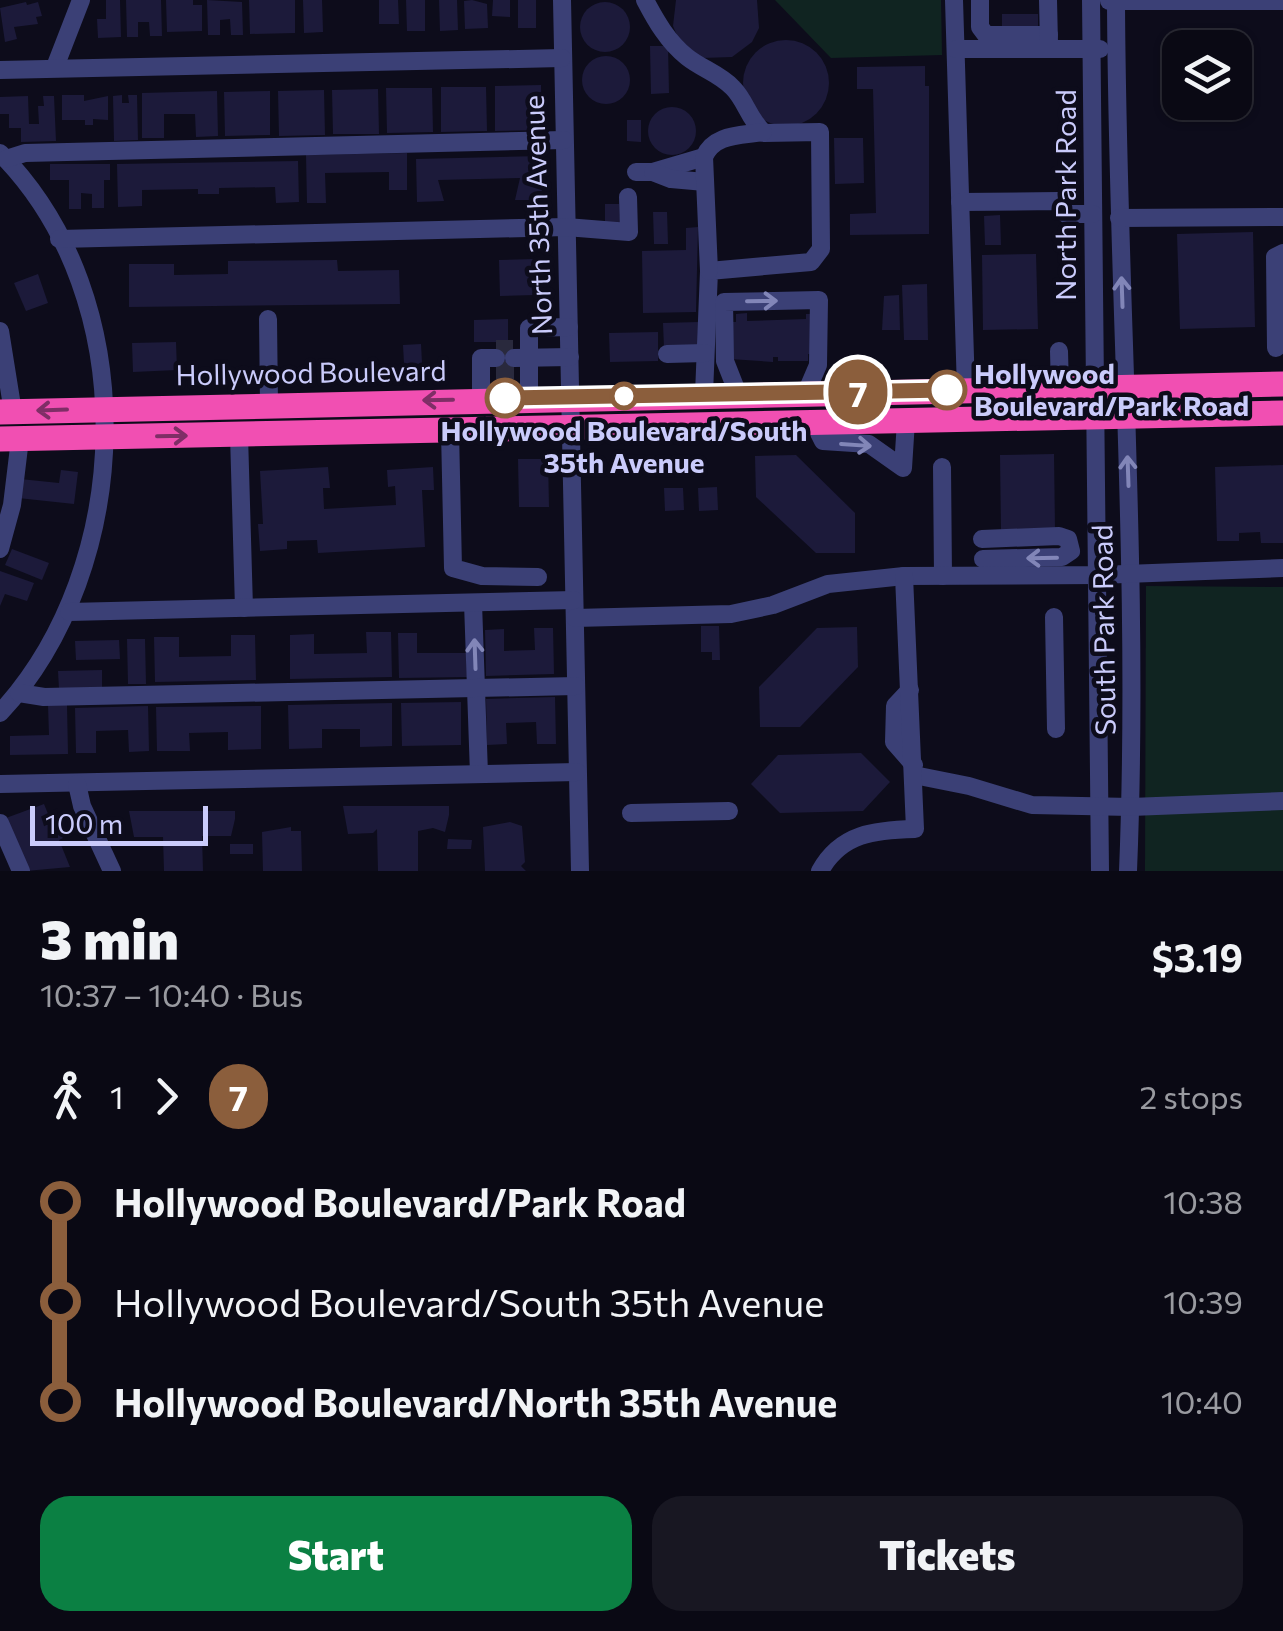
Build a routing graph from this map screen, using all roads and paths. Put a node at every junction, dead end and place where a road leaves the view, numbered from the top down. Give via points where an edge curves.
1 (81, 0) edge
2 (562, 0) edge
3 (645, 0) edge
4 (954, 0) edge
5 (980, 0) edge
6 (1048, 0) edge
7 (1091, 0) edge
8 (1116, 0) edge
9 (1283, 1) edge
10 (1049, 42) junction
11 (956, 49) junction
12 (1093, 49) junction
13 (1116, 49) junction
14 (562, 58) junction
15 (55, 67) junction
16 (0, 70) edge
17 (763, 132) junction
18 (564, 140) junction
19 (3, 156) edge
20 (704, 156) junction
21 (705, 182) junction
22 (628, 197) dead end
23 (960, 202) junction
24 (1093, 214) junction
25 (1283, 217) edge
26 (1119, 218) junction
27 (566, 228) junction
28 (59, 239) junction
29 (1283, 253) edge
30 (709, 271) junction
31 (268, 318) dead end
32 (569, 327) junction
33 (0, 332) edge
34 (1276, 348) dead end
35 (1059, 350) dead end
36 (705, 353) junction
37 (667, 354) dead end
38 (570, 357) junction
39 (507, 358) junction
40 (1283, 384) edge
41 (1125, 389) junction
42 (966, 390) junction
43 (1060, 390) junction
44 (1096, 390) junction
45 (806, 393) junction
46 (704, 394) junction
47 (738, 394) junction
48 (570, 397) junction
49 (529, 398) junction
50 (481, 399) junction
51 (269, 404) junction
52 (104, 408) junction
53 (6, 412) edge
54 (1283, 412) edge
55 (1126, 416) junction
56 (1097, 417) junction
57 (906, 421) junction
58 (814, 423) junction
59 (571, 428) junction
60 (450, 430) junction
61 (239, 435) junction
62 (104, 438) junction
63 (10, 439) edge
64 (942, 468) dead end
65 (982, 539) dead end
66 (0, 548) edge
67 (983, 559) dead end
68 (1283, 568) edge
69 (1132, 572) junction
70 (1099, 575) junction
71 (538, 576) dead end
72 (904, 576) junction
73 (943, 576) junction
74 (473, 603) junction
75 (244, 608) junction
76 (574, 609) junction
77 (69, 612) junction
78 (1054, 617) dead end
79 (576, 686) junction
80 (476, 688) junction
81 (18, 693) junction
82 (1100, 693) junction
83 (1133, 693) junction
84 (0, 713) edge
85 (1056, 729) dead end
86 (914, 770) junction
87 (577, 772) junction
88 (479, 774) junction
89 (0, 784) edge
90 (77, 784) junction
91 (1283, 801) edge
92 (1100, 806) junction
93 (1131, 806) junction
94 (729, 811) dead end
95 (631, 812) dead end
96 (0, 823) edge
97 (21, 871) edge
98 (112, 871) edge
99 (580, 871) edge
100 (820, 871) edge
101 (1100, 871) edge
102 (1128, 871) edge

1 - 15 street
2 - 14 street, North 35th Avenue
3 - 17 street via 688,59 738,92 749,120
4 - 11 street
5 - 10 street via 986,34
6 - 10 street
7 - 8 street
7 - 12 street, North Park Road
8 - 9 street
8 - 13 street, North Park Road
10 - 11 street
10 - 12 street
11 - 23 street
12 - 13 street
12 - 24 street, North Park Road
13 - 26 street, North Park Road
14 - 15 street
14 - 18 street, North 35th Avenue
15 - 16 street
17 - 20 street via 717,140
17 - 30 street via 820,132 820,250 811,262 781,268
18 - 19 street
18 - 27 street, North 35th Avenue
19 - 28 street
20 - 21 street
20 - 21 street via 644,172
21 - 30 street
22 - 27 street via 629,232
23 - 24 street via 1059,201 1066,214
23 - 42 street
24 - 44 street, North Park Road
25 - 26 street
41 -> 26 street, North Park Road
27 - 28 street
27 - 32 street, North 35th Avenue
28 - 52 street via 93,323
29 - 34 street via 1276,257
30 - 36 street
31 - 51 street
32 - 38 street, North 35th Avenue
32 - 39 street via 529,328
33 - 53 street
35 - 43 street
36 - 37 street
36 - 46 street
38 - 39 street
38 - 48 street, North 35th Avenue
39 - 49 street
39 - 50 street
40 - 41 highway, Hollywood Boulevard
41 - 44 highway, Hollywood Boulevard
41 - 55 street, South Park Road
42 - 43 highway, Hollywood Boulevard
42 - 45 highway, Hollywood Boulevard
43 - 44 highway, Hollywood Boulevard
44 - 56 street, South Park Road
45 - 47 highway, Hollywood Boulevard
47 -> 45 street via 726,361 724,302 819,300 818,365
46 - 47 highway, Hollywood Boulevard
46 - 48 highway, Hollywood Boulevard
48 - 49 highway, Hollywood Boulevard
48 - 59 street, North 35th Avenue
49 - 50 highway, Hollywood Boulevard
50 -> 51 highway, Hollywood Boulevard
51 - 52 highway, Hollywood Boulevard
52 -> 53 highway, Hollywood Boulevard
52 - 62 street
54 - 55 highway
55 - 56 highway
69 -> 55 street, South Park Road
56 - 57 highway
56 - 70 street, South Park Road
57 - 58 highway
58 -> 57 street via 823,441 869,444 903,468
58 - 59 highway
59 - 60 highway
59 - 76 street, North 35th Avenue
60 - 61 highway
60 - 71 street via 452,568 482,576
62 -> 61 highway
61 - 75 street
62 - 63 highway
62 - 77 street via 102,490
63 - 66 street via 12,505
64 - 73 street
65 -> 67 street via 1058,536 1070,545 1062,558
68 - 69 street
69 - 70 street
69 - 83 street, South Park Road
70 - 73 street
70 - 82 street, South Park Road
72 - 73 street
72 - 76 street via 828,584 731,614
72 - 86 street
74 - 75 street
74 - 76 street
80 -> 74 street
75 - 77 street
76 - 79 street, North 35th Avenue
77 - 81 street
78 - 85 street
79 - 80 street
79 - 87 street, North 35th Avenue
80 - 81 street
80 - 88 street
81 - 84 street
82 - 83 street
82 - 92 street, South Park Road
83 - 93 street, South Park Road
86 - 92 street via 1032,805
86 - 100 street via 915,829 854,837
87 - 88 street
87 - 99 street, North 35th Avenue
88 - 90 street
89 - 90 street
90 - 98 street
91 - 93 street
92 - 93 street
92 - 101 street, South Park Road
93 - 102 street, South Park Road
94 - 95 street
96 - 97 street

